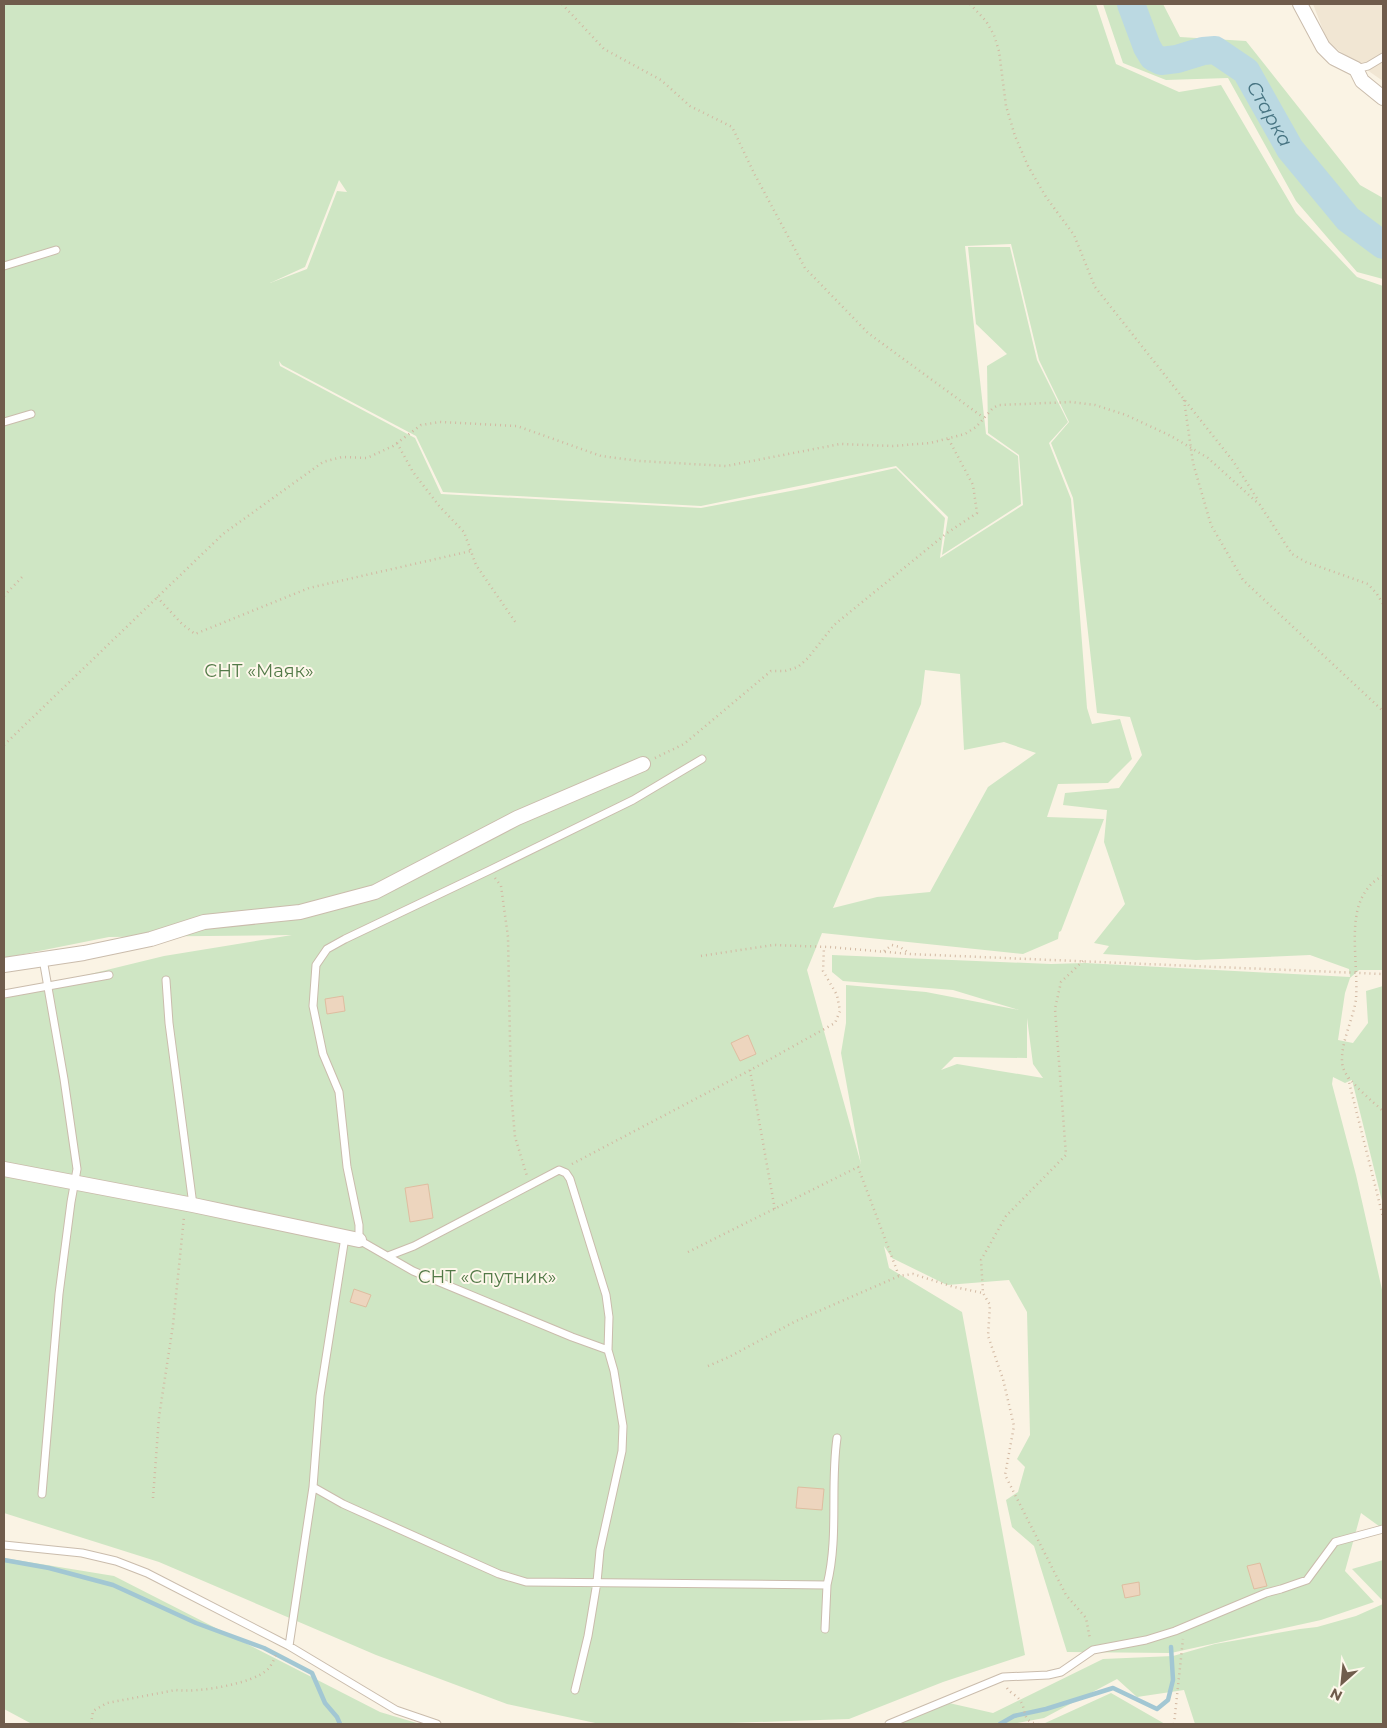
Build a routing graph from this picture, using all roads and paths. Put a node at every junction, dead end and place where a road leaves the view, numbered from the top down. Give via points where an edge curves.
1 (562, 4) edge
2 (970, 4) edge
3 (1300, 4) edge
4 (1383, 57) edge
5 (1356, 69) junction
6 (1383, 98) edge
7 (56, 250) dead end
8 (4, 266) edge
9 (1183, 399) junction
10 (31, 414) dead end
11 (984, 418) junction
12 (4, 422) edge
13 (948, 438) junction
14 (397, 443) junction
15 (1191, 448) junction
16 (1260, 505) junction
17 (471, 551) junction
18 (24, 575) dead end
19 (4, 596) edge
20 (157, 597) junction
21 (1383, 604) edge
22 (516, 623) dead end
23 (1383, 712) edge
24 (4, 745) edge
25 (702, 759) dead end
26 (643, 764) joint
27 (490, 870) junction
28 (1383, 876) edge
29 (824, 947) junction
30 (883, 952) junction
31 (910, 954) junction
32 (701, 956) dead end
33 (43, 959) junction
34 (1083, 961) junction
35 (4, 965) edge
36 (1356, 973) junction
37 (1383, 974) edge
38 (109, 975) dead end
39 (166, 980) dead end
40 (48, 985) junction
41 (4, 994) edge
42 (750, 1070) junction
43 (1348, 1077) junction
44 (1383, 1111) edge
45 (4, 1169) edge
46 (560, 1170) junction
47 (75, 1183) junction
48 (530, 1186) junction
49 (189, 1204) junction
50 (775, 1210) junction
51 (1383, 1217) edge
52 (352, 1238) junction
53 (688, 1252) dead end
54 (388, 1256) junction
55 (899, 1276) junction
56 (983, 1293) junction
57 (608, 1350) junction
58 (708, 1366) dead end
59 (837, 1438) dead end
60 (313, 1487) junction
61 (42, 1494) dead end
62 (153, 1498) dead end
63 (1383, 1529) edge
64 (4, 1545) edge
65 (597, 1582) junction
66 (827, 1585) junction
67 (1184, 1627) junction
68 (825, 1629) dead end
69 (289, 1646) junction
70 (1093, 1650) junction
71 (275, 1657) dead end
72 (1003, 1677) junction
73 (575, 1690) dead end
74 (91, 1724) edge
75 (437, 1724) edge
76 (889, 1724) edge
77 (1038, 1724) edge
78 (1174, 1724) edge

1 - 11 path via 604,49 661,80 690,106 732,126 754,175 804,268 868,333
2 - 9 path via 994,35 1006,106 1028,166 1074,235 1095,287
3 - 5 street via 1323,47 1334,58
4 - 5 lane
5 - 6 street via 1362,81
7 - 8 lane
9 - 15 path
9 - 16 path via 1233,461
10 - 12 lane
11 - 13 path via 965,434
11 - 15 path via 999,405 1071,402 1095,405 1126,415
13 - 14 path via 893,446 840,444 726,466 601,456 517,426 440,422 421,425
13 - 26 path via 973,485 977,513 947,533 834,625 798,667 771,671 684,744
14 - 17 path via 413,472 464,532
14 - 20 path via 367,458 342,457 324,462 223,534
15 - 16 path via 1208,458
15 - 23 path via 1211,525 1243,580
16 - 21 path via 1292,554 1368,584
17 - 20 path via 309,588 195,634
17 - 22 path via 476,565
18 - 19 path
20 - 24 path
25 - 27 lane via 633,800
26 - 33 street via 517,818 374,892 300,912 204,922 151,939
27 - 48 path via 501,886 508,937 511,1092 515,1137
27 - 52 lane via 345,939 327,949 316,965 313,1006 323,1054 339,1092 347,1167 359,1225
28 - 36 path via 1369,886 1358,909
29 - 30 path
29 - 32 path via 773,945
29 - 42 path via 823,971 837,995 840,1011 835,1023
30 - 31 path
30 - 31 path via 892,946
31 - 34 path
33 - 35 street
33 - 40 lane
34 - 36 path
34 - 56 path via 1061,982 1055,1009 1066,1155 1006,1216 981,1260
36 - 37 path
36 - 43 path via 1356,1000 1343,1049 1343,1069
38 - 40 lane
39 - 49 lane
40 - 41 lane
40 - 47 lane via 77,1169
42 - 46 path
42 - 50 path
43 - 44 path
43 - 51 path
45 - 47 street
46 - 48 lane
46 - 57 lane via 566,1172 570,1179 606,1296
47 - 49 street
47 - 61 lane via 59,1294
48 - 54 lane via 414,1246
49 - 52 street
49 - 62 path via 159,1416
50 - 53 path
50 - 55 path via 858,1167
52 - 54 lane
52 - 60 lane via 320,1396
54 - 57 lane via 413,1271
55 - 56 path via 913,1274
55 - 58 path via 794,1322
56 - 70 path via 990,1305 988,1336 1014,1426 1005,1476 1066,1595 1086,1618
57 - 65 lane via 623,1426 619,1466 600,1550
59 - 66 lane via 835,1510
60 - 65 lane via 343,1504 499,1574 526,1582
60 - 69 lane
63 - 67 lane via 1335,1542 1307,1580 1266,1592
64 - 69 lane via 82,1553 116,1562 147,1573
65 - 66 lane
65 - 73 lane
66 - 68 lane
67 - 70 lane via 1146,1640
67 - 78 path
69 - 75 lane via 396,1710
70 - 72 lane via 1061,1672
71 - 74 path via 269,1668 254,1679 107,1703 93,1711
72 - 76 lane
72 - 77 path via 1009,1691 1019,1699 1027,1719

